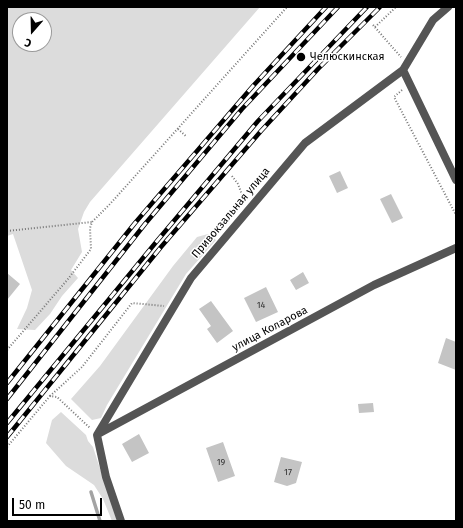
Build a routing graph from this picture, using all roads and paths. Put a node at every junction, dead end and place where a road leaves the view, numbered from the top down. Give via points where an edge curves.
1 (287, 7) edge
2 (396, 7) edge
3 (448, 7) edge
4 (405, 67) junction
5 (409, 84) junction
6 (178, 129) junction
7 (187, 137) dead end
8 (232, 176) dead end
9 (456, 180) edge
10 (248, 210) junction
11 (456, 215) edge
12 (92, 222) junction
13 (7, 231) edge
14 (456, 248) edge
15 (173, 308) junction
16 (7, 350) edge
17 (50, 396) junction
18 (97, 435) junction
19 (7, 447) edge
20 (121, 521) edge

1 - 6 path
2 - 4 path via 374,26
3 - 4 street, Привокзальная улица via 433,20
4 - 5 street
4 - 10 street, Привокзальная улица via 305,142
5 - 9 street
5 - 11 path via 394,97
6 - 7 path
6 - 12 path
8 - 10 path via 238,184
10 - 15 street, Привокзальная улица via 191,278
12 - 13 path
12 - 16 path via 91,249
14 - 18 street, улица Коларова via 374,286
15 - 17 path via 132,303 82,367
15 - 18 street, Привокзальная улица
17 - 18 path via 57,397
17 - 19 path
18 - 20 street via 106,477

